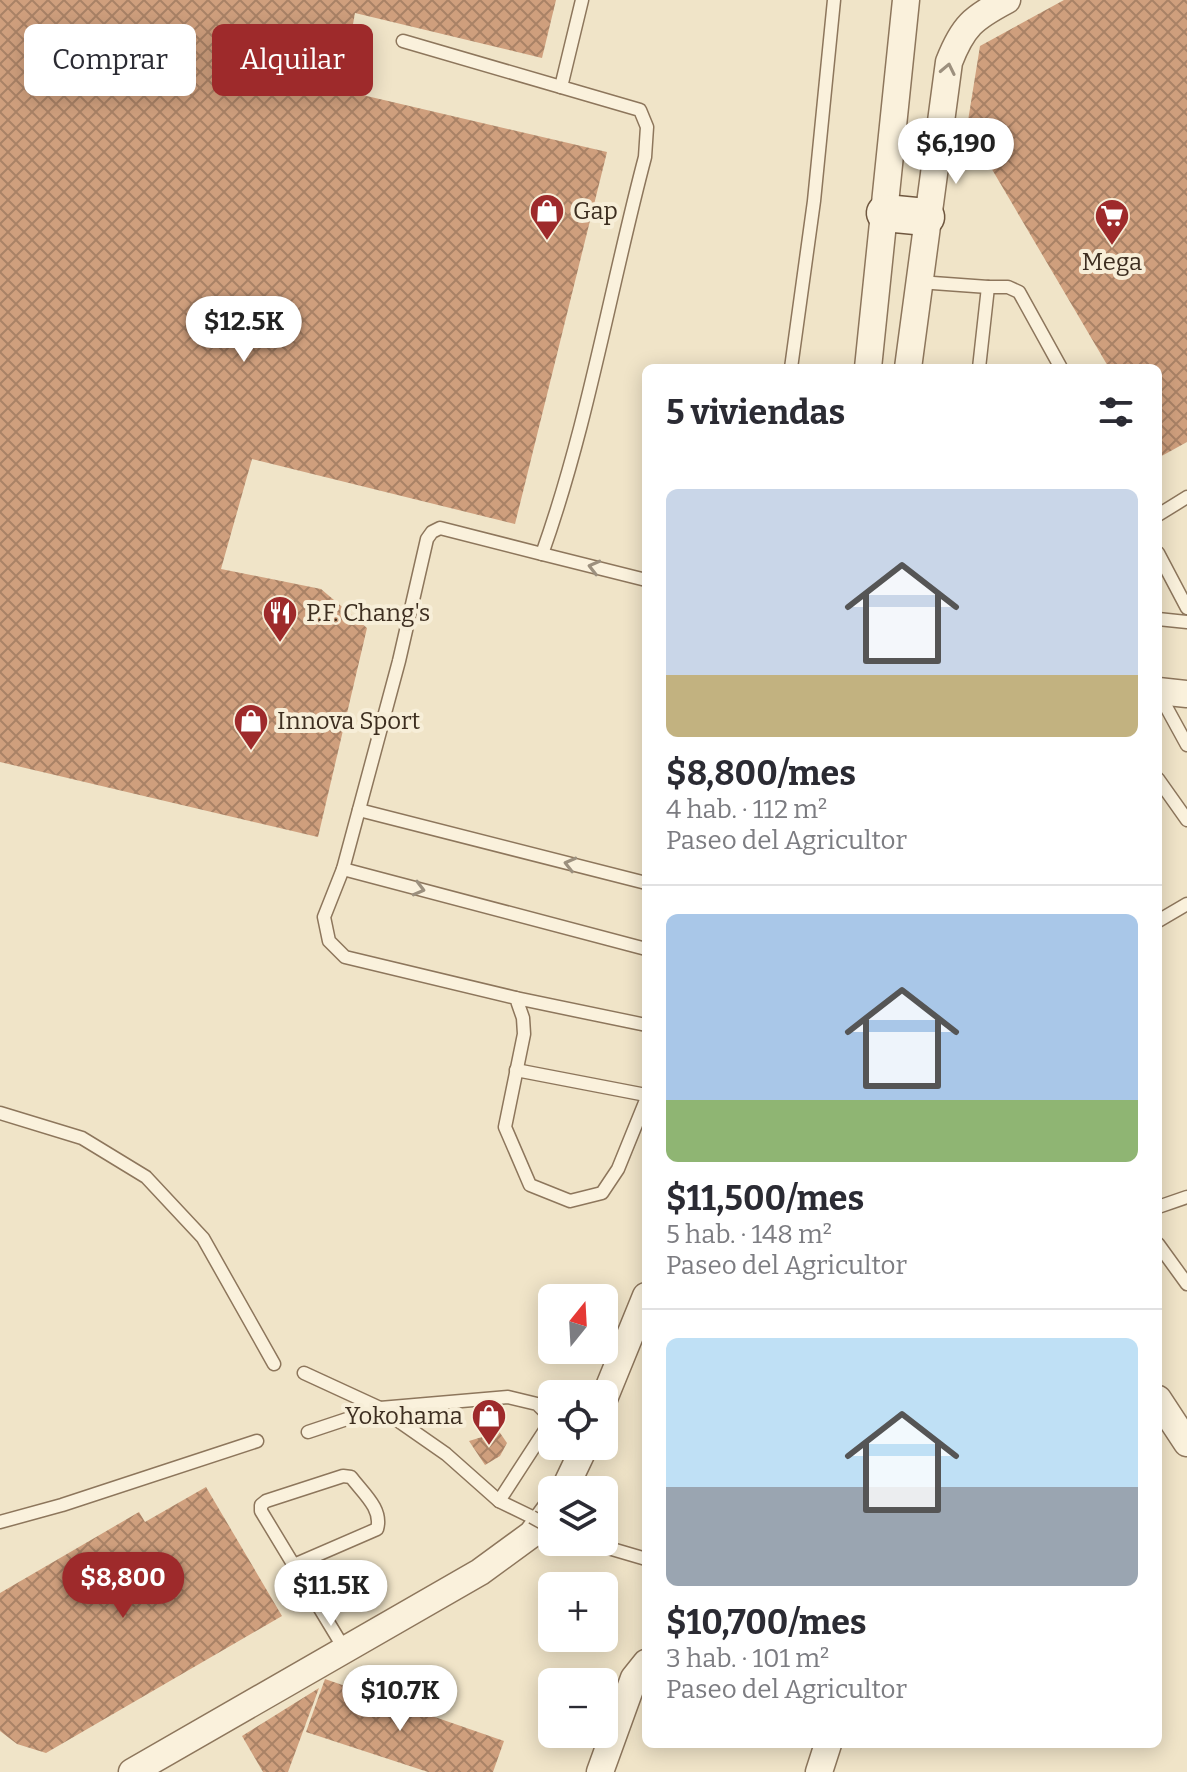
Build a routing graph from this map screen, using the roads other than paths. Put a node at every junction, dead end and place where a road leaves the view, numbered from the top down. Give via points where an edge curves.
1 (582, 0) edge
2 (834, 0) edge
3 (906, 0) edge
4 (1007, 0) edge
5 (403, 41) dead end
6 (561, 87) junction
7 (885, 213) junction
8 (926, 217) junction
9 (918, 281) junction
10 (988, 287) junction
11 (792, 364) edge
12 (868, 364) edge
13 (908, 364) edge
14 (979, 364) edge
15 (1059, 364) edge
16 (1187, 497) edge
17 (1162, 513) edge
18 (542, 554) junction
19 (1162, 561) edge
20 (642, 579) edge
21 (1187, 608) edge
22 (1162, 619) edge
23 (1187, 622) edge
24 (1162, 692) edge
25 (1187, 694) edge
26 (1162, 699) edge
27 (1187, 745) edge
28 (1162, 785) edge
29 (359, 810) junction
30 (1187, 820) edge
31 (343, 869) junction
32 (642, 882) edge
33 (1187, 904) edge
34 (1162, 919) edge
35 (642, 948) edge
36 (516, 998) junction
37 (642, 1024) edge
38 (516, 1070) junction
39 (642, 1097) edge
40 (642, 1108) edge
41 (0, 1113) edge
42 (1187, 1197) edge
43 (1162, 1206) edge
44 (1162, 1250) edge
45 (1187, 1284) edge
46 (642, 1306) edge
47 (274, 1364) dead end
48 (304, 1373) dead end
49 (612, 1380) edge
50 (1162, 1405) edge
51 (380, 1408) junction
52 (308, 1432) dead end
53 (257, 1441) dead end
54 (1187, 1443) edge
55 (499, 1501) junction
56 (538, 1511) edge
57 (538, 1521) edge
58 (0, 1522) edge
59 (618, 1551) edge
60 (642, 1558) edge
61 (294, 1565) junction
62 (345, 1650) junction
63 (642, 1668) edge
64 (827, 1748) edge
65 (143, 1769) edge
66 (600, 1772) edge
67 (819, 1772) edge

1 - 6 lane
2 - 11 lane
3 - 7 street
8 -> 4 street via 949,62 957,40 976,17
5 - 6 lane
6 - 18 lane via 640,110 647,127 645,157 577,442
7 - 8 street
7 - 12 street
8 - 9 street
9 - 10 lane
9 - 13 street
10 - 14 lane
10 - 15 lane via 1019,292
16 - 17 lane
20 -> 18 lane
18 - 29 lane via 450,530 432,532
19 - 21 lane
22 - 23 lane
24 - 25 street
26 - 27 lane
28 - 30 lane
29 - 31 lane
32 -> 29 lane
31 -> 35 lane
31 - 36 lane via 324,917 329,941 345,957
33 - 34 lane
36 - 37 lane
36 - 38 lane via 524,1034
38 - 39 lane
38 - 40 lane via 505,1127 530,1185 570,1201 602,1193 618,1169
41 - 47 lane via 82,1138 146,1177 203,1238
42 - 43 lane
44 - 45 lane
46 - 49 street
48 - 51 lane
50 - 54 street
51 - 52 lane
51 - 55 lane via 446,1454
51 - 55 lane via 508,1397 537,1404 549,1424
53 - 58 lane
55 - 56 lane
57 - 62 street via 532,1534 480,1572
59 - 60 lane
61 - 61 lane via 377,1529 376,1508 351,1477 261,1505
61 - 62 lane
62 - 65 street
63 - 66 street
64 - 67 street

